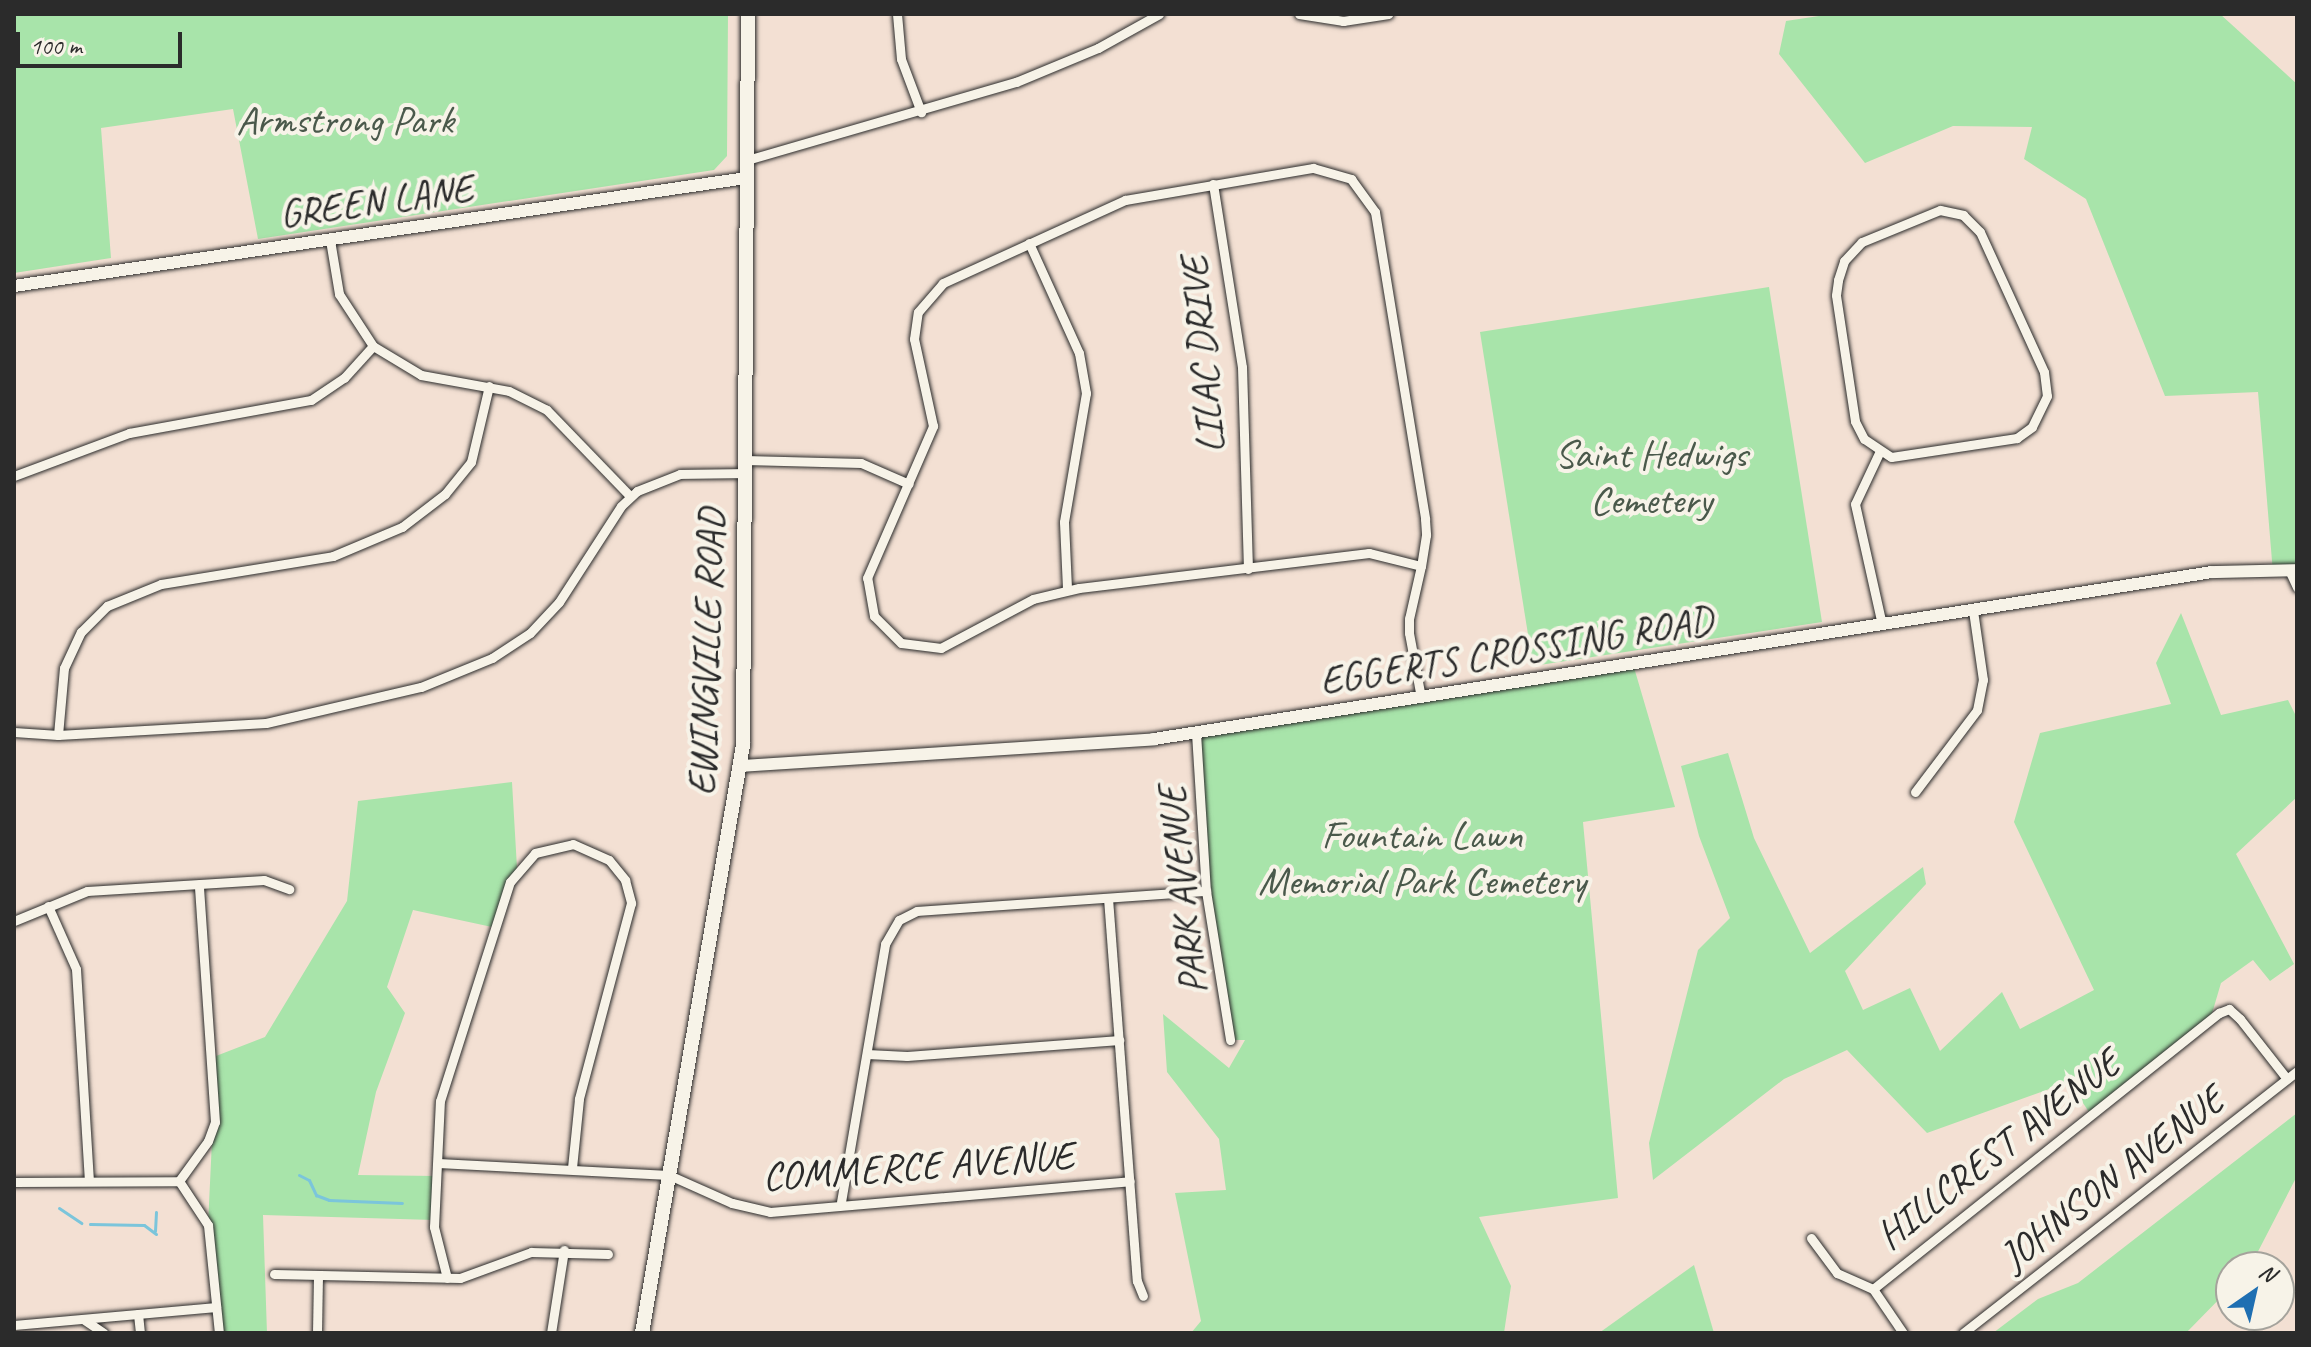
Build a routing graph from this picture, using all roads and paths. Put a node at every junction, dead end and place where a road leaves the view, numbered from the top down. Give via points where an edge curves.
1 (748, 14) edge
2 (897, 14) edge
3 (1159, 14) edge
4 (1299, 14) edge
5 (1388, 14) edge
6 (921, 112) junction
7 (747, 160) junction
8 (746, 178) junction
9 (1213, 184) junction
10 (330, 240) junction
11 (1029, 243) junction
12 (14, 286) edge
13 (373, 346) junction
14 (489, 386) junction
15 (1879, 453) junction
16 (745, 467) junction
17 (14, 476) edge
18 (909, 484) junction
19 (630, 496) junction
20 (1421, 566) junction
21 (1248, 569) junction
22 (2293, 570) edge
23 (2297, 587) edge
24 (1067, 589) junction
25 (1973, 611) junction
26 (1882, 625) junction
27 (1421, 698) junction
28 (14, 732) edge
29 (1196, 733) junction
30 (58, 735) junction
31 (741, 766) junction
32 (1915, 792) dead end
33 (199, 885) junction
34 (289, 889) dead end
35 (1206, 891) junction
36 (1108, 898) junction
37 (48, 906) junction
38 (14, 921) edge
39 (1119, 1040) junction
40 (1230, 1040) dead end
41 (867, 1054) junction
42 (2297, 1071) edge
43 (2287, 1079) junction
44 (438, 1163) junction
45 (572, 1168) junction
46 (669, 1175) junction
47 (89, 1179) junction
48 (179, 1181) junction
49 (1130, 1181) junction
50 (14, 1182) edge
51 (841, 1202) junction
52 (1811, 1238) dead end
53 (564, 1250) junction
54 (608, 1254) dead end
55 (274, 1274) dead end
56 (318, 1276) junction
57 (447, 1278) junction
58 (1873, 1289) junction
59 (1143, 1296) dead end
60 (216, 1307) junction
61 (138, 1314) junction
62 (83, 1319) junction
63 (14, 1325) edge
64 (104, 1333) edge
65 (140, 1333) edge
66 (219, 1333) edge
67 (317, 1333) edge
68 (551, 1333) edge
69 (642, 1333) edge
70 (1903, 1333) edge
71 (1963, 1333) edge

1 - 7 main road, EWINGVILLE ROAD
2 - 6 street via 901,59
3 - 6 street via 1064,64
4 - 5 street via 1343,21
6 - 7 street
7 - 8 main road, EWINGVILLE ROAD
8 - 10 street, GREEN LANE
8 - 16 main road, EWINGVILLE ROAD
9 - 11 street via 1117,203
9 - 20 street via 1313,168 1351,179 1375,212 1425,519
9 - 21 street, LILAC DRIVE via 1242,367
10 - 12 street, GREEN LANE
10 - 13 street via 339,294
11 - 18 street via 943,283 918,312 914,339 933,426
11 - 24 street via 1079,353 1086,393 1064,522
13 - 14 street via 421,375
13 - 17 street via 344,378 311,400 129,433
14 - 19 street via 530,400 564,423
14 - 30 street via 471,462 445,494 402,527 333,556 142,588 107,606 81,632 64,668
15 - 15 street via 1905,458 2000,444 2026,432 2044,408 2044,372 1980,232 1956,211 1928,213 1862,242 1841,270 1836,295 1855,421
15 - 26 street via 1855,504
16 - 18 street via 861,463
16 - 19 street via 665,477
16 - 31 main road, EWINGVILLE ROAD
18 - 24 street via 870,566 869,605 891,636 927,649 954,644 1014,608
19 - 30 street via 546,618 511,647 457,673 372,702 283,720
20 - 21 street via 1369,553
20 - 27 street via 1409,633
21 - 24 street
22 - 23 street
22 - 25 street, EGGERTS CROSSING ROAD via 2225,570
25 - 26 street, EGGERTS CROSSING ROAD
25 - 32 street via 1983,680 1977,710
26 - 27 street, EGGERTS CROSSING ROAD
27 - 29 street, EGGERTS CROSSING ROAD
28 - 30 street
29 - 31 street, EGGERTS CROSSING ROAD
29 - 35 street, PARK AVENUE
31 - 46 main road, EWINGVILLE ROAD
33 - 34 street via 264,880
33 - 37 street via 87,891
33 - 48 street via 215,1122
35 - 36 street
35 - 40 street, PARK AVENUE
36 - 39 street
36 - 41 street via 917,911 899,920 885,944
37 - 38 street
37 - 47 street via 76,969
39 - 41 street via 907,1056
39 - 49 street
41 - 51 street
42 - 43 street, JOHNSON AVENUE
43 - 58 street, HILLCREST AVENUE via 2229,1009
43 - 71 street, JOHNSON AVENUE
44 - 45 street, COMMERCE AVENUE
44 - 45 street via 440,1101 510,882 535,853 573,844 609,860 625,880 631,903 579,1099
44 - 57 street via 434,1227
45 - 46 street, COMMERCE AVENUE
46 - 51 street, COMMERCE AVENUE via 732,1203 769,1212
46 - 69 main road, EWINGVILLE ROAD
47 - 48 street
47 - 50 street
48 - 60 street via 208,1225
49 - 51 street, COMMERCE AVENUE
49 - 59 street via 1137,1281
52 - 58 street, HILLCREST AVENUE via 1837,1273
53 - 54 street
53 - 57 street via 531,1252 472,1276
53 - 68 street
55 - 56 street
56 - 57 street
56 - 67 street
58 - 70 street
60 - 61 street
60 - 66 street
61 - 62 street
61 - 65 street
62 - 63 street
62 - 64 street

